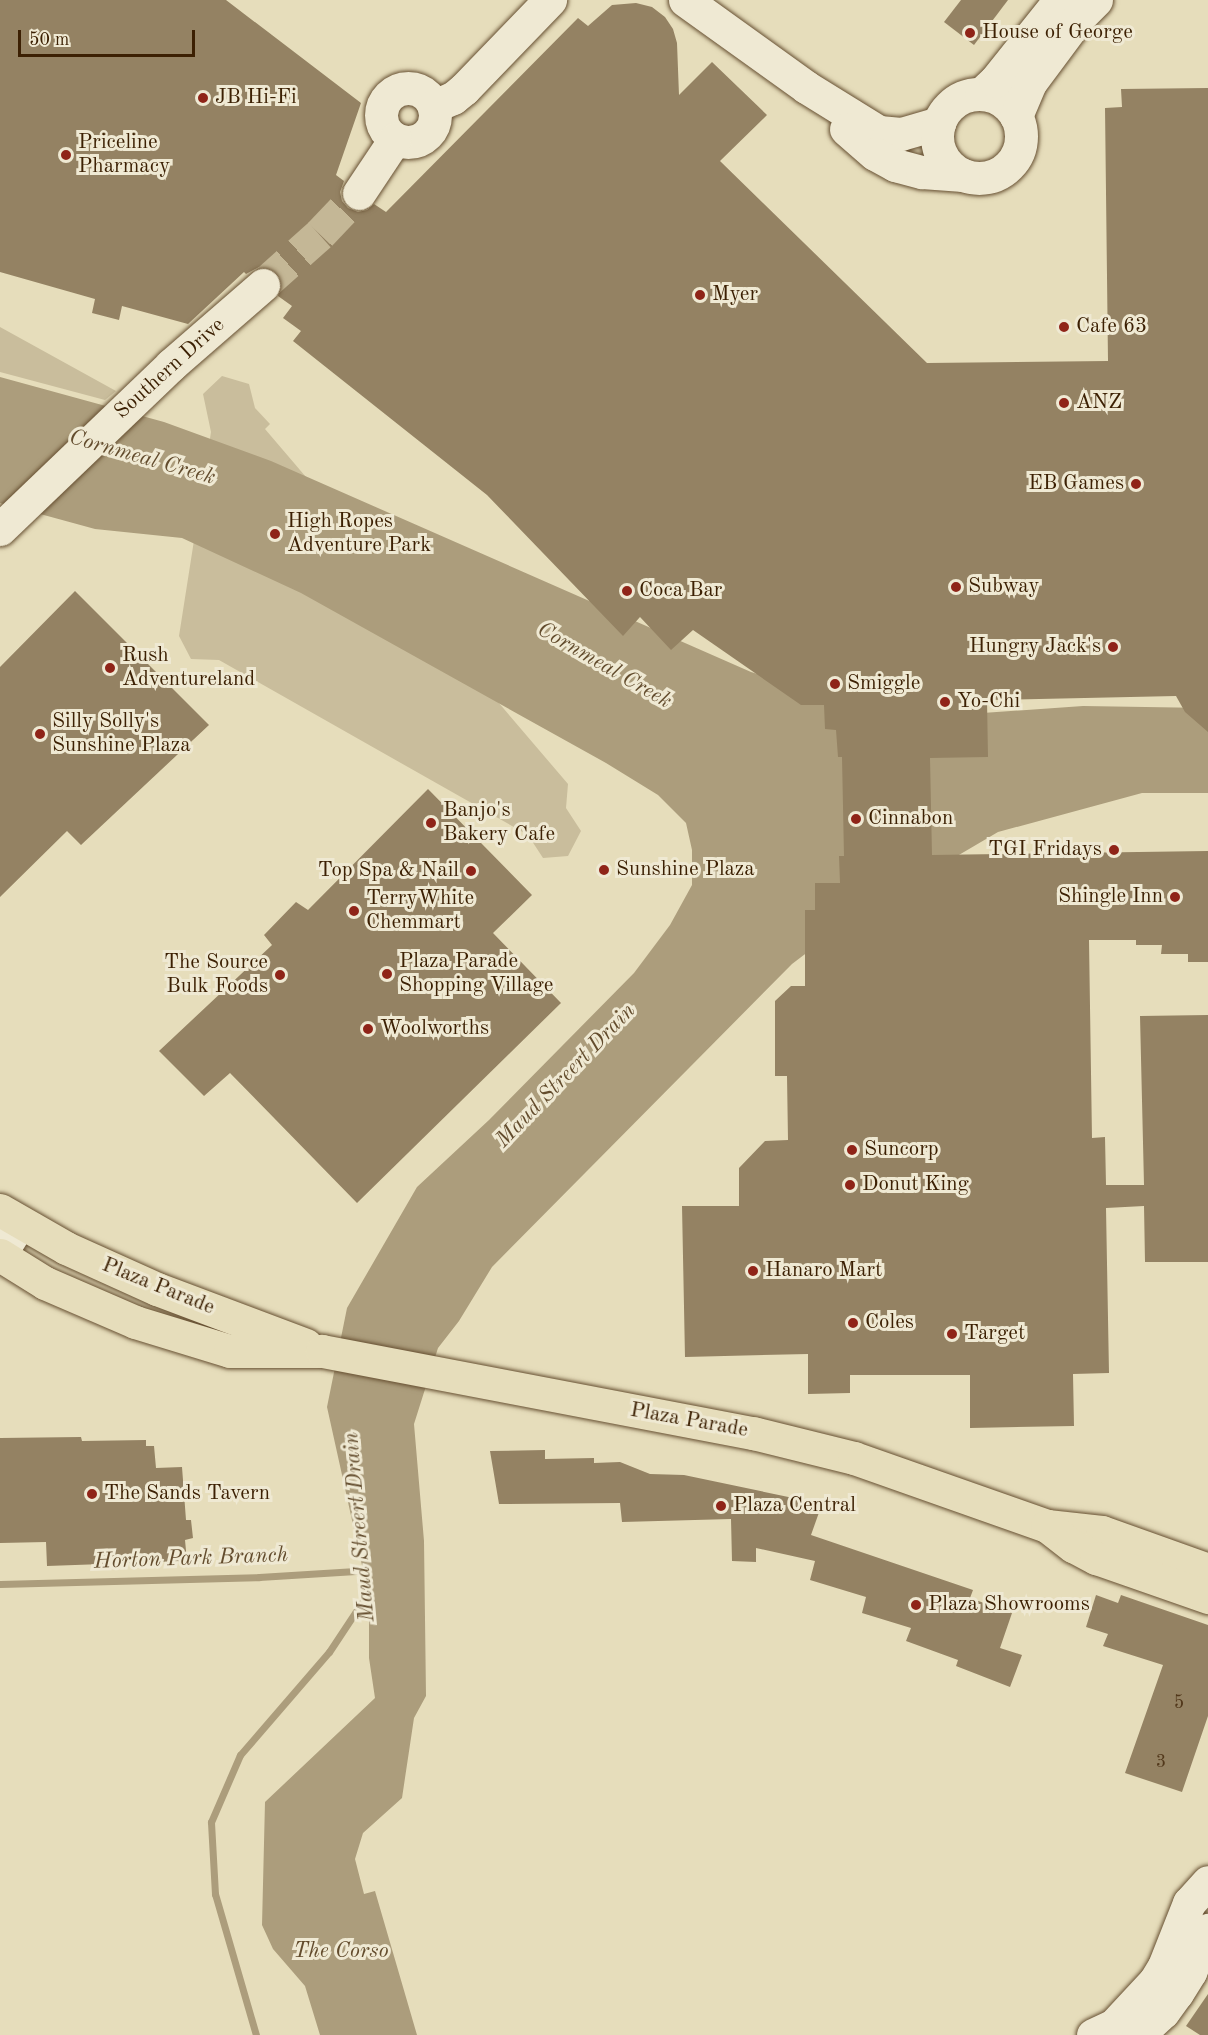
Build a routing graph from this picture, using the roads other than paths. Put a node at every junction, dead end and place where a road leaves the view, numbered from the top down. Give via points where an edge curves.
1 (550, 0) edge
2 (685, 0) edge
3 (1060, 0) edge
4 (1096, 0) edge
5 (806, 87) junction
6 (981, 94) junction
7 (434, 106) junction
8 (1016, 116) junction
9 (939, 123) junction
10 (395, 139) junction
11 (963, 175) junction
12 (359, 193) tunnel mouth
13 (263, 285) tunnel mouth
14 (4, 525) edge
15 (10, 1216) edge
16 (0, 1255) edge
17 (322, 1351) junction
18 (1047, 1526) junction
19 (1208, 1570) edge
20 (1208, 1597) edge
21 (1208, 1882) edge
22 (1208, 1930) edge
23 (1116, 2033) edge

1 - 7 street via 464,88
2 - 5 street
3 - 6 street
4 - 8 street via 1034,76
5 - 9 street via 885,134 912,132
5 - 11 street via 875,154 906,168
6 - 8 street via 998,99
6 - 9 street via 958,100 944,112
7 - 10 street via 435,118 427,135 412,142
7 - 10 street via 415,89 390,96 382,118
8 - 11 street via 1021,144 1009,166 987,178
9 - 11 street via 937,141 941,153 947,164
10 - 12 street
13 - 14 street, Southern Drive via 132,402
15 - 16 street
15 - 17 main road, Plaza Parade via 66,1248 157,1289
16 - 17 main road, Plaza Parade via 45,1282 135,1322 184,1338 230,1351
17 - 18 main road, Plaza Parade via 801,1444 854,1458
18 - 19 main road, Plaza Parade via 1102,1532
18 - 20 main road, Plaza Parade via 1096,1558
21 - 23 street via 1188,1903 1155,1981
22 - 23 street via 1190,1972 1163,2012

